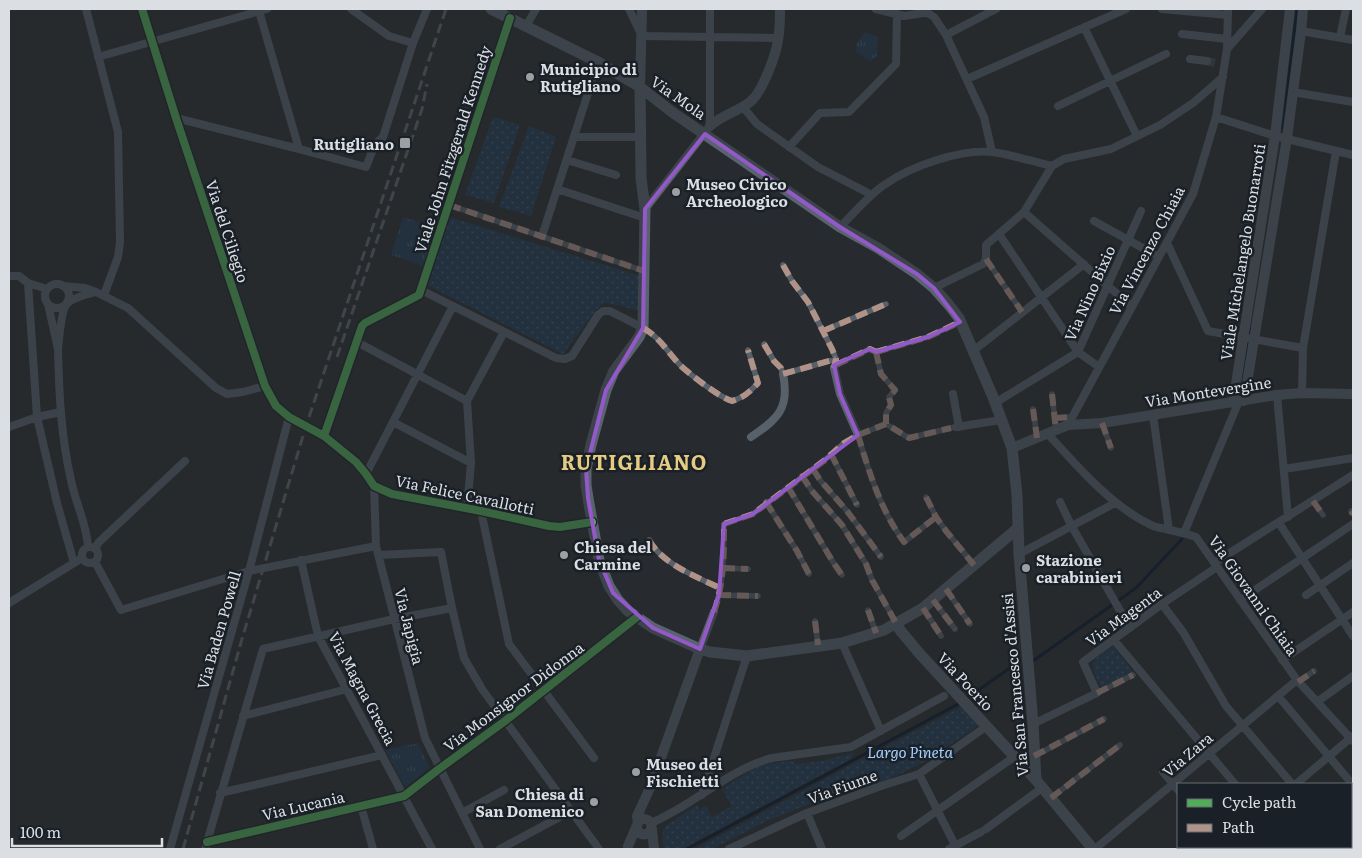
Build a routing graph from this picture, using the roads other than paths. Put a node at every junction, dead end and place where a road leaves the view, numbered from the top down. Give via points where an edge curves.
1 (86, 9) edge
2 (142, 9) edge
3 (268, 9) edge
4 (352, 9) edge
5 (427, 9) edge
6 (491, 9) edge
7 (536, 9) edge
8 (629, 9) edge
9 (642, 9) edge
10 (710, 9) edge
11 (780, 9) edge
12 (876, 9) edge
13 (996, 9) edge
14 (1126, 9) edge
15 (1162, 9) edge
16 (1262, 9) edge
17 (1290, 9) edge
18 (1303, 9) edge
19 (1346, 9) edge
20 (259, 11) junction
21 (923, 11) edge
22 (1228, 12) edge
23 (902, 13) edge
24 (510, 18) junction
25 (526, 26) junction
26 (1084, 27) junction
27 (1301, 31) junction
28 (1182, 34) dead end
29 (946, 35) junction
30 (642, 36) junction
31 (1340, 37) junction
32 (710, 38) junction
33 (778, 38) junction
34 (1227, 39) junction
35 (1353, 40) edge
36 (152, 41) junction
37 (414, 43) junction
38 (1227, 49) junction
39 (1166, 54) dead end
40 (98, 57) junction
41 (1190, 59) dead end
42 (1207, 61) tunnel mouth
43 (598, 62) junction
44 (1223, 77) junction
45 (967, 79) junction
46 (1110, 81) junction
47 (640, 88) junction
48 (1293, 92) junction
49 (1353, 102) edge
50 (1058, 106) dead end
51 (743, 107) junction
52 (1216, 117) junction
53 (176, 118) junction
54 (707, 130) junction
55 (1137, 136) junction
56 (1275, 136) junction
57 (574, 137) junction
58 (641, 137) junction
59 (1287, 138) junction
60 (789, 147) junction
61 (299, 149) junction
62 (1336, 151) junction
63 (992, 152) junction
64 (1353, 155) edge
65 (566, 160) junction
66 (1052, 166) junction
67 (616, 175) dead end
68 (557, 189) junction
69 (872, 195) junction
70 (449, 205) junction
71 (1141, 211) dead end
72 (1024, 212) junction
73 (645, 214) junction
74 (1094, 221) dead end
75 (840, 227) junction
76 (999, 234) junction
77 (542, 236) junction
78 (1128, 240) junction
79 (1166, 243) junction
80 (1159, 257) junction
81 (986, 259) junction
82 (1084, 264) junction
83 (783, 265) dead end
84 (644, 271) junction
85 (9, 276) edge
86 (28, 283) junction
87 (1108, 285) junction
88 (63, 286) junction
89 (934, 288) junction
90 (47, 289) junction
91 (421, 290) junction
92 (96, 292) junction
93 (104, 295) junction
94 (1042, 297) junction
95 (48, 304) junction
96 (886, 304) dead end
97 (66, 305) junction
98 (452, 306) junction
99 (1132, 307) junction
100 (1022, 312) junction
101 (960, 322) junction
102 (643, 328) junction
103 (823, 331) junction
104 (504, 332) junction
105 (1248, 338) junction
106 (357, 342) junction
107 (764, 344) dead end
108 (1303, 348) junction
109 (58, 349) junction
110 (748, 350) dead end
111 (973, 351) junction
112 (876, 352) junction
113 (1078, 352) junction
114 (835, 364) junction
115 (1099, 367) junction
116 (417, 374) junction
117 (783, 374) junction
118 (265, 386) junction
119 (1302, 393) junction
120 (953, 394) dead end
121 (1052, 394) dead end
122 (1353, 394) edge
123 (1277, 395) junction
124 (467, 401) junction
125 (1238, 402) junction
126 (995, 403) junction
127 (1032, 409) dead end
128 (61, 412) junction
129 (1153, 415) junction
130 (37, 417) junction
131 (289, 417) junction
132 (1055, 418) junction
133 (1001, 420) junction
134 (1070, 421) junction
135 (393, 422) junction
136 (1102, 423) junction
137 (886, 424) junction
138 (9, 427) edge
139 (955, 428) junction
140 (1052, 432) junction
141 (858, 435) junction
142 (324, 436) junction
143 (751, 437) dead end
144 (1037, 438) junction
145 (1012, 448) junction
146 (1110, 448) dead end
147 (831, 454) junction
148 (1353, 458) edge
149 (185, 461) dead end
150 (471, 463) junction
151 (813, 468) junction
152 (1284, 469) junction
153 (366, 474) junction
154 (1353, 475) edge
155 (802, 476) junction
156 (374, 486) junction
157 (788, 487) junction
158 (926, 497) dead end
159 (1313, 501) junction
160 (766, 502) junction
161 (1060, 502) dead end
162 (1115, 502) junction
163 (857, 505) dead end
164 (466, 509) junction
165 (481, 511) junction
166 (1323, 515) dead end
167 (936, 517) junction
168 (1288, 517) junction
169 (592, 522) junction
170 (1279, 523) junction
171 (1353, 524) edge
172 (1071, 525) junction
173 (1018, 528) junction
174 (1169, 530) junction
175 (1184, 533) junction
176 (649, 540) dead end
177 (376, 546) junction
178 (92, 548) junction
179 (1019, 554) junction
180 (379, 556) junction
181 (82, 558) junction
182 (881, 558) dead end
183 (1302, 558) junction
184 (301, 560) junction
185 (95, 562) junction
186 (74, 563) junction
187 (1353, 563) edge
188 (974, 565) junction
189 (1216, 565) junction
190 (723, 568) junction
191 (748, 569) dead end
192 (249, 571) junction
193 (809, 574) dead end
194 (842, 575) dead end
195 (1319, 585) junction
196 (720, 588) junction
197 (946, 589) junction
198 (719, 595) junction
199 (1306, 595) dead end
200 (758, 596) dead end
201 (933, 600) junction
202 (1240, 600) junction
203 (9, 603) edge
204 (1162, 604) junction
205 (452, 608) junction
206 (923, 608) junction
207 (714, 610) joint
208 (868, 610) dead end
209 (1353, 612) edge
210 (637, 617) junction
211 (394, 619) junction
212 (1342, 619) junction
213 (815, 621) dead end
214 (896, 623) junction
215 (970, 624) dead end
216 (955, 628) dead end
217 (1130, 628) junction
218 (876, 633) junction
219 (318, 636) junction
220 (941, 636) dead end
221 (1353, 636) edge
222 (1114, 640) junction
223 (842, 643) junction
224 (818, 645) junction
225 (700, 649) junction
226 (747, 656) junction
227 (1282, 660) junction
228 (1314, 671) dead end
229 (1137, 673) junction
230 (1353, 676) edge
231 (1297, 681) junction
232 (347, 689) junction
233 (544, 692) junction
234 (1097, 693) junction
235 (944, 696) dead end
236 (1278, 696) junction
237 (1317, 702) junction
238 (243, 716) junction
239 (1104, 719) dead end
240 (505, 721) junction
241 (1033, 724) junction
242 (987, 726) junction
243 (1242, 726) junction
244 (881, 730) junction
245 (1352, 739) edge
246 (1120, 744) dead end
247 (382, 754) junction
248 (1209, 754) junction
249 (1034, 756) junction
250 (1014, 757) junction
251 (1329, 757) junction
252 (594, 758) dead end
253 (439, 769) junction
254 (1163, 772) dead end
255 (919, 774) junction
256 (1180, 783) edge
257 (1234, 783) edge
258 (1291, 783) edge
259 (1297, 783) edge
260 (1039, 784) junction
261 (1353, 784) edge
262 (1176, 787) edge
263 (504, 790) dead end
264 (220, 793) junction
265 (702, 795) junction
266 (404, 796) junction
267 (1050, 798) junction
268 (361, 806) junction
269 (571, 811) junction
270 (937, 811) junction
271 (462, 813) junction
272 (807, 813) junction
273 (644, 827) junction
274 (901, 836) dead end
275 (206, 846) edge
276 (626, 847) edge
277 (954, 848) edge
278 (1225, 848) edge
279 (1287, 848) edge
280 (170, 849) edge
281 (216, 849) edge
282 (373, 849) edge
283 (432, 849) edge
284 (480, 849) edge
285 (500, 849) edge
286 (599, 849) edge
287 (653, 849) edge
288 (729, 849) edge
289 (822, 849) edge
290 (1094, 849) edge
291 (1220, 849) edge
292 (1282, 849) edge

1 - 40 street
2 - 36 street, Via del Ciliegio
3 - 20 street
4 - 37 street via 389,36
5 - 37 street
6 - 24 main road, Via Mola
7 - 25 street
8 - 30 street
9 - 30 street
10 - 32 street
11 - 33 street
12 - 23 street
13 - 29 street
14 - 26 street
15 - 22 street
16 - 38 street
17 - 56 street, Viale Michelangelo Buonarroti
18 - 27 street
19 - 31 street
20 - 36 street
20 - 61 street
21 - 23 street
21 - 29 street via 934,17
22 - 34 street, Via Vincenzo Chiaia
23 - 60 street via 896,64 849,112 820,113
24 - 25 main road, Via Mola
24 - 70 street, Viale John Fitzgerald Kennedy
25 - 43 main road, Via Mola
26 - 45 street
26 - 46 street
27 - 31 street
27 - 48 street
28 - 34 street
29 - 45 street
30 - 32 street
30 - 47 street
31 - 35 street
32 - 33 street
32 - 54 street
33 - 51 street via 761,88
34 - 38 street, Via Vincenzo Chiaia
36 - 40 street
36 - 53 street, Via del Ciliegio
37 - 61 street via 383,137 375,144 366,167
38 - 44 street, Via Vincenzo Chiaia via 1220,64
39 - 46 street
40 - 93 street via 118,132 120,242
41 - 42 street
43 - 47 main road, Via Mola
43 - 57 street
44 - 52 street, Via Vincenzo Chiaia
44 - 55 street via 1193,103
45 - 63 street via 984,117
46 - 50 street
46 - 55 street
47 - 54 main road, Via Mola via 672,112
47 - 58 main road
48 - 49 street
48 - 59 street
51 - 54 street via 724,116
51 - 60 street via 757,124
52 - 56 street
52 - 79 street, Via Vincenzo Chiaia via 1193,194
53 - 61 street
53 - 118 street, Via del Ciliegio
54 - 73 street
54 - 75 main road, Via Mola
55 - 66 street via 1111,148 1064,159
56 - 59 street
56 - 105 street, Viale Michelangelo Buonarroti
57 - 58 street
57 - 65 street
58 - 73 main road
59 - 62 street
59 - 105 street
60 - 69 street via 818,167
62 - 64 street
62 - 108 street
63 - 66 street
63 - 69 street via 952,155 903,174
65 - 67 street
65 - 68 street
66 - 72 street
68 - 73 street
68 - 77 street
69 - 75 street
70 - 77 street
70 - 91 street, Viale John Fitzgerald Kennedy
71 - 78 street, Via Nino Bixio
72 - 76 street
72 - 82 street
73 - 84 main road
74 - 78 street
75 - 89 main road, Via Mola via 878,248
76 - 81 street via 986,245
76 - 94 street
77 - 84 street
78 - 80 street
78 - 87 street, Via Nino Bixio
79 - 80 street, Via Vincenzo Chiaia
79 - 105 street via 1208,331
80 - 99 street, Via Vincenzo Chiaia
81 - 89 street via 983,264
81 - 100 street
82 - 87 street
82 - 94 street
83 - 103 street
84 - 102 main road
85 - 86 street via 18,276
86 - 90 street
86 - 130 street
87 - 99 street
87 - 113 street, Via Nino Bixio
88 - 90 street via 53,284
88 - 92 street
88 - 97 street via 69,294
89 - 101 main road, Via Mola
90 - 95 street via 45,297
91 - 98 street
91 - 106 street via 419,295 365,322
92 - 93 street
92 - 97 street
93 - 118 street via 128,308 216,388 227,394
94 - 100 street
94 - 113 street
95 - 97 street via 55,308
95 - 109 street
96 - 103 street
97 - 109 street
98 - 104 street
98 - 116 street
99 - 115 street, Via Vincenzo Chiaia
100 - 111 street
101 - 111 main road, Via Mola
101 - 112 street via 928,337
102 - 104 street via 610,311 603,311 572,356 565,359 556,358
102 - 110 street via 658,338 681,366 732,401 739,400 758,383
102 - 169 main road via 614,371 591,445 586,485
103 - 114 street
104 - 124 street
105 - 108 street
105 - 125 street, Viale Michelangelo Buonarroti
106 - 116 street
106 - 142 street
107 - 117 street
108 - 119 street
109 - 128 street
111 - 126 main road, Via San Francesco d'Assisi
112 - 114 street via 870,349
112 - 137 street via 881,374 895,390 889,397 891,405 886,413
113 - 115 street
113 - 126 street, Via Nino Bixio
114 - 117 street
114 - 141 street via 840,394
115 - 134 street, Via Vincenzo Chiaia
116 - 124 street
116 - 135 street
117 - 143 street via 786,388 779,415
118 - 131 street, Via del Ciliegio via 276,406
119 - 122 street, Via Montevergine
119 - 123 street, Via Montevergine
120 - 139 street
121 - 132 street
123 - 125 street, Via Montevergine
123 - 152 street
124 - 150 street
125 - 129 street, Via Montevergine
125 - 175 street
126 - 133 main road, Via San Francesco d'Assisi
127 - 144 street
128 - 130 street
128 - 178 street via 71,483
129 - 136 street, Via Montevergine
129 - 174 street
130 - 138 street
130 - 186 street
131 - 142 street, Via del Ciliegio
131 - 192 street, Via Baden Powell
132 - 134 street
132 - 140 street
133 - 139 street
133 - 145 main road, Via San Francesco d'Assisi
134 - 136 street, Via Montevergine
134 - 140 street, Via Montevergine
135 - 150 street
135 - 153 street
136 - 146 street
137 - 139 street via 909,438
137 - 141 street
140 - 144 street, Via Montevergine
140 - 162 street, Via Giovanni Chiaia via 1072,460
141 - 147 street
141 - 167 street via 889,521 904,542
142 - 153 street, Via Felice Cavallotti
144 - 145 street, Via Montevergine
145 - 173 main road, Via San Francesco d'Assisi
147 - 151 street
147 - 163 street
148 - 152 street
149 - 178 street
150 - 164 street
151 - 155 street
151 - 182 street
152 - 168 street
153 - 156 street, Via Felice Cavallotti
154 - 159 street, Via Magenta
155 - 157 street
155 - 214 street via 842,525
156 - 164 street, Via Felice Cavallotti via 392,494
156 - 177 street, Via Japigia
157 - 160 street
157 - 194 street
158 - 167 street
159 - 166 street
159 - 168 street, Via Magenta
160 - 190 street via 753,514 724,524
160 - 193 street
161 - 172 street
162 - 172 street
162 - 174 street, Via Giovanni Chiaia via 1152,526
164 - 165 street, Via Felice Cavallotti
165 - 169 street, Via Felice Cavallotti via 549,526
165 - 233 street via 509,644
167 - 188 street
168 - 170 street, Via Magenta
169 - 210 main road via 608,586
170 - 183 street
170 - 189 street, Via Magenta
171 - 183 street
172 - 179 street
172 - 217 street
173 - 179 main road, Via San Francesco d'Assisi
173 - 188 main road
174 - 175 street, Via Giovanni Chiaia
175 - 189 street, Via Giovanni Chiaia via 1196,537
176 - 196 street via 653,549 680,568
177 - 180 street, Via Japigia
177 - 184 street
178 - 181 street via 82,552
178 - 185 street via 99,555
179 - 241 main road, Via San Francesco d'Assisi
180 - 205 street via 441,552
180 - 211 street, Via Japigia
181 - 185 street via 88,563
181 - 186 street
183 - 195 street
183 - 202 street
184 - 192 street
184 - 219 street, Via Magna Grecia
185 - 192 street via 122,610
186 - 203 street
187 - 195 street
188 - 197 main road
189 - 202 street, Via Giovanni Chiaia
189 - 204 street, Via Magenta
190 - 191 street
190 - 196 street
192 - 280 street, Via Baden Powell
195 - 199 street
195 - 212 street
196 - 198 street
197 - 201 main road
197 - 215 street
198 - 200 street
198 - 207 street
201 - 206 main road
201 - 216 street
202 - 227 street, Via Giovanni Chiaia
204 - 217 street, Via Magenta
204 - 243 street
205 - 211 street
205 - 240 street via 464,658
206 - 214 main road
206 - 220 street
207 - 225 street
208 - 218 street
209 - 212 street
210 - 225 main road via 653,628
210 - 233 street, Via Monsignor Didonna
211 - 219 street
211 - 253 street, Via Japigia via 424,738
212 - 221 street
212 - 227 street
213 - 224 street
214 - 218 main road
214 - 242 main road, Via Poerio
217 - 222 street, Via Magenta
218 - 223 main road
219 - 232 street, Via Magna Grecia
219 - 238 street via 263,649
222 - 229 street
222 - 234 street, Via Magenta via 1083,662
223 - 224 main road
223 - 244 street
224 - 226 main road
225 - 226 main road
225 - 273 street via 650,788
226 - 265 street
227 - 231 street, Via Giovanni Chiaia
228 - 231 street
229 - 234 street
229 - 248 street
230 - 237 street
231 - 236 street, Via Zara
231 - 237 street, Via Giovanni Chiaia
232 - 238 street
232 - 247 street, Via Magna Grecia
233 - 240 street, Via Monsignor Didonna
233 - 252 street
234 - 241 street
235 - 244 street
236 - 243 street, Via Zara
236 - 251 street
237 - 245 street, Via Giovanni Chiaia
238 - 264 street
239 - 249 street
240 - 253 street, Via Monsignor Didonna
240 - 269 street
241 - 249 main road, Via San Francesco d'Assisi
242 - 250 main road, Via Poerio
242 - 255 street, Via Fiume
243 - 248 street, Via Zara
243 - 258 street
244 - 265 street via 851,747 760,761
245 - 251 street
246 - 267 street
247 - 264 street
247 - 266 street, Via Magna Grecia
248 - 256 street, Via Zara
248 - 257 street
249 - 260 main road, Via San Francesco d'Assisi
250 - 260 main road, Via Poerio
250 - 270 street
251 - 259 street
251 - 261 street
253 - 266 street, Via Monsignor Didonna
253 - 271 street, Via Japigia
254 - 262 street
255 - 270 street
255 - 272 street, Via Fiume
260 - 267 main road, Via San Francesco d'Assisi
260 - 277 street via 983,830
262 - 290 street, Via Zara
263 - 271 street
264 - 275 street
265 - 273 street
266 - 268 street, Via Lucania
266 - 283 street, Via Magna Grecia
267 - 290 main road, Via San Francesco d'Assisi
268 - 275 street, Via Lucania
268 - 282 street
269 - 285 street
269 - 286 street
270 - 274 street
270 - 277 street
271 - 284 street, Via Japigia
272 - 288 street, Via Fiume
272 - 289 street
273 - 276 street
273 - 287 street
275 - 281 street
278 - 291 street
279 - 292 street

